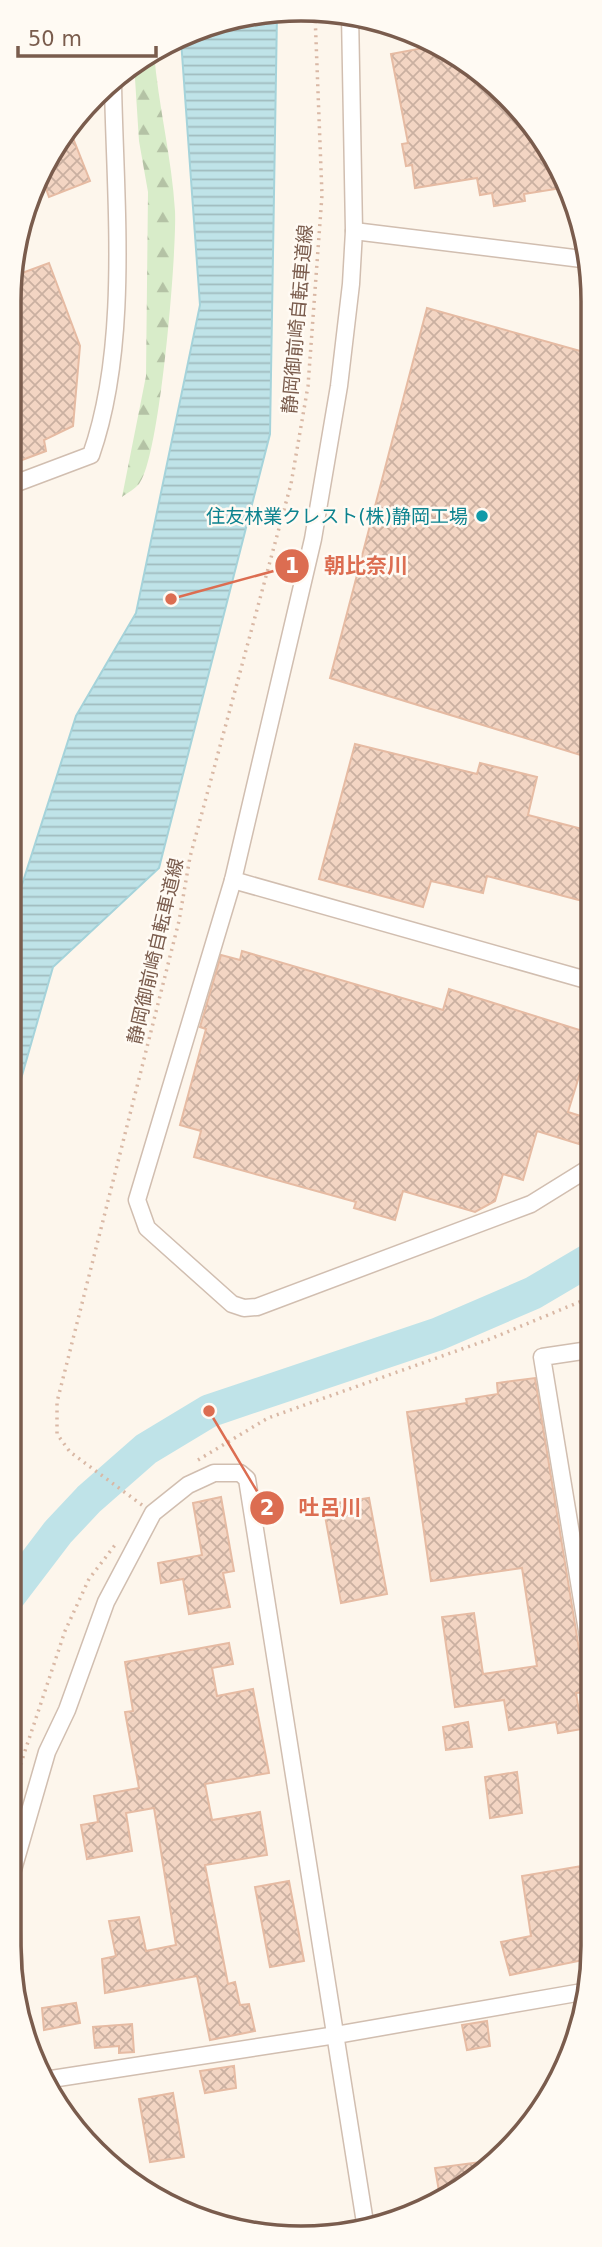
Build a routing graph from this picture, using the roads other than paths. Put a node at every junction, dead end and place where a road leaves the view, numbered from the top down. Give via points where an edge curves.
1 (349, 25) edge
2 (113, 93) edge
3 (354, 231) junction
4 (578, 259) edge
5 (21, 481) edge
6 (233, 880) junction
7 (581, 978) edge
8 (581, 1173) edge
9 (581, 1351) edge
10 (581, 1594) edge
11 (21, 1842) edge
12 (577, 1993) edge
13 (336, 2035) junction
14 (55, 2078) edge
15 (364, 2219) edge

1 - 3 street
2 - 5 street via 116,305 102,422 91,455
3 - 4 street
3 - 6 street via 340,386 313,540
6 - 7 street
6 - 8 street via 137,1200 147,1228 232,1304 257,1307 531,1204
9 - 10 street via 542,1357
11 - 13 street via 47,1752 106,1602 153,1513 188,1485 214,1473 240,1473 247,1479
12 - 13 street
13 - 14 street
13 - 15 street

